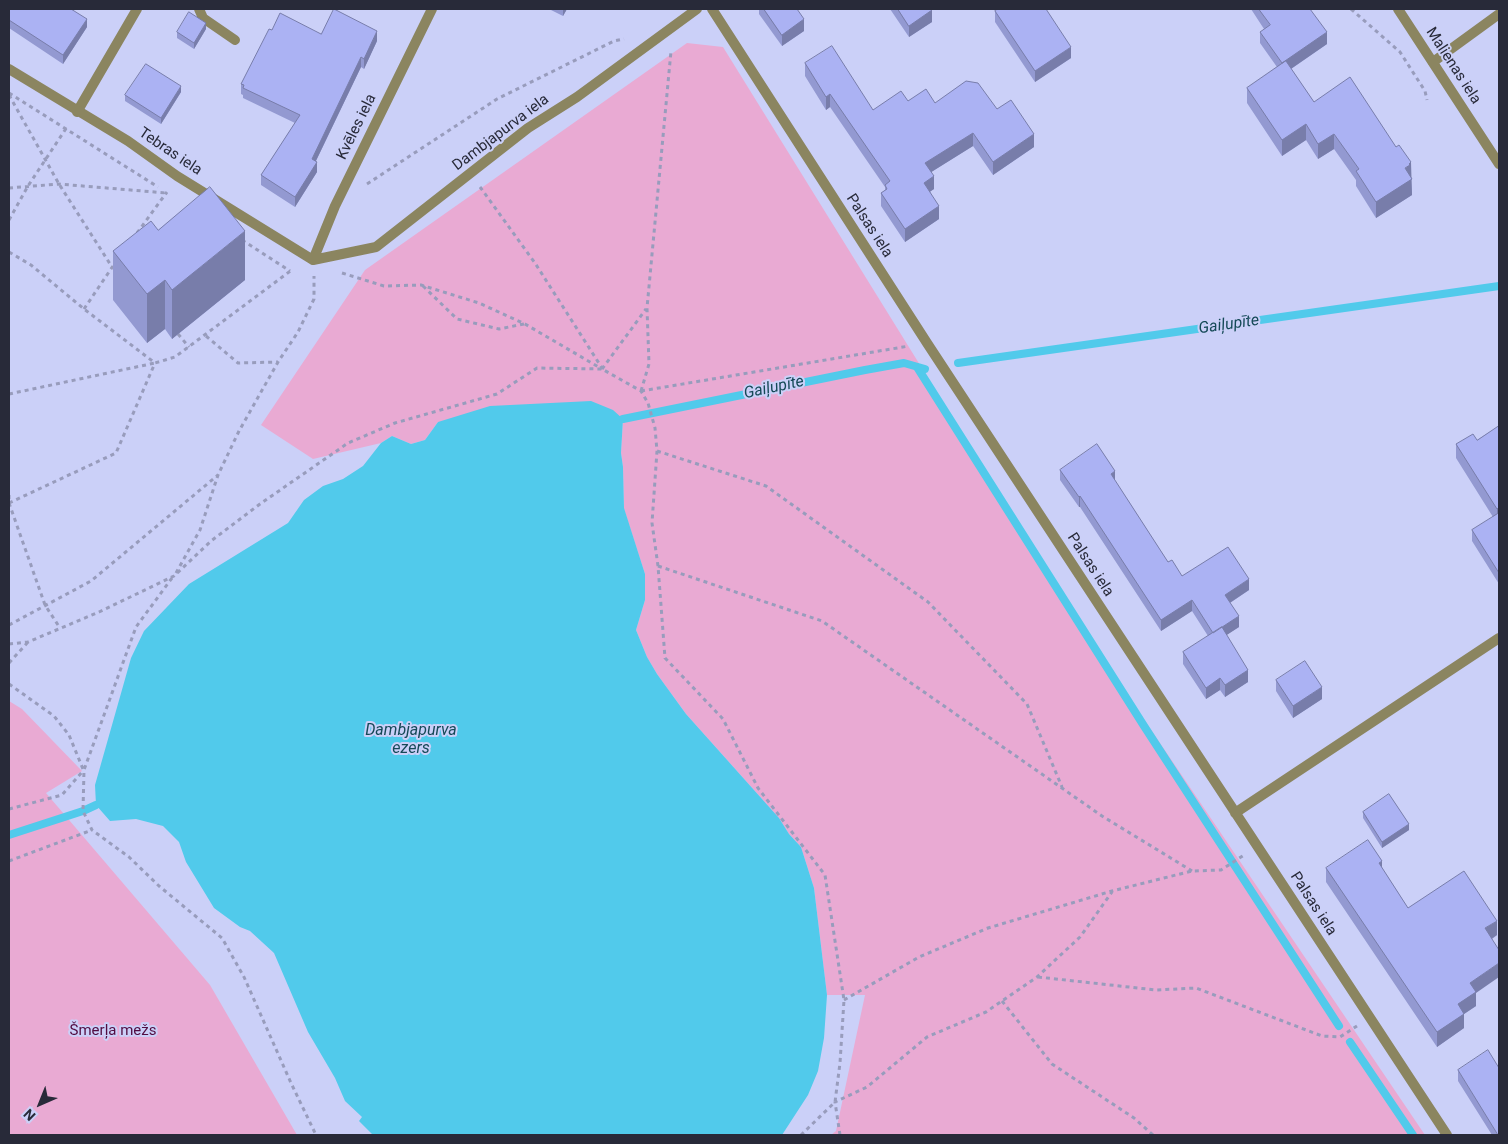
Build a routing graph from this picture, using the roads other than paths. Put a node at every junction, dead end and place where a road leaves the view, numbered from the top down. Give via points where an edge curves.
1 (137, 9) edge
2 (199, 9) edge
3 (432, 9) edge
4 (697, 9) edge
5 (712, 9) edge
6 (1398, 9) edge
7 (1497, 9) edge
8 (1499, 13) edge
9 (235, 40) dead end
10 (1433, 62) junction
11 (9, 69) edge
12 (77, 112) junction
13 (1499, 164) edge
14 (313, 260) junction
15 (1499, 638) edge
16 (1235, 813) junction
17 (1447, 1135) edge

1 - 12 street
2 - 9 street via 203,18
3 - 14 street, Kvēles iela via 335,206
4 - 14 street, Dambjapurva iela via 577,97 528,128 376,247
5 - 16 street, Palsas iela
6 - 10 street, Malienas iela
7 - 8 street
8 - 10 street
10 - 13 street, Malienas iela
11 - 12 street, Tebras iela
12 - 14 street, Tebras iela via 128,141 177,176
15 - 16 street
16 - 17 street, Palsas iela

